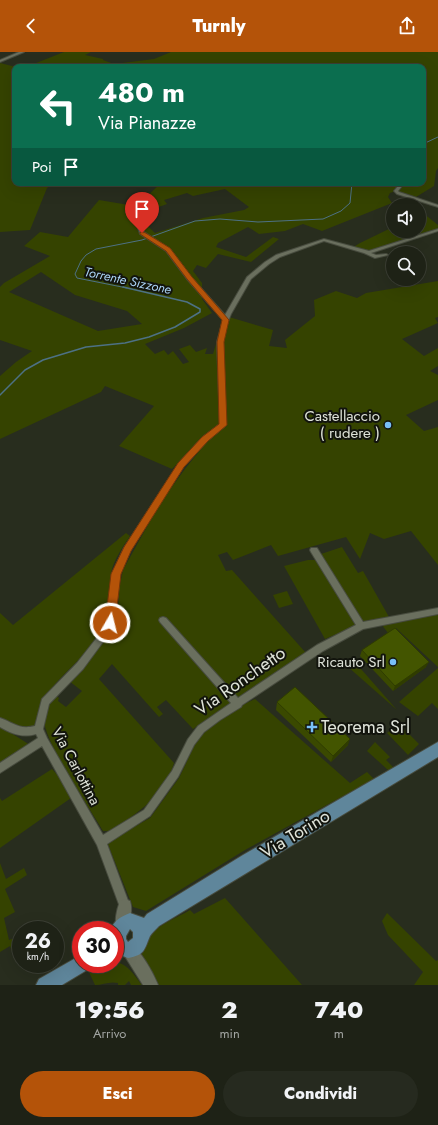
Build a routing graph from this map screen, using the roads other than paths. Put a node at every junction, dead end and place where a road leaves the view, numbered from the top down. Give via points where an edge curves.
1 (22, 52) edge
2 (0, 61) edge
3 (400, 186) dead end
4 (438, 206) edge
5 (131, 208) dead end
6 (438, 230) edge
7 (366, 252) junction
8 (386, 255) dead end
9 (226, 320) junction
10 (314, 550) dead end
11 (438, 611) edge
12 (163, 620) dead end
13 (361, 626) junction
14 (238, 704) junction
15 (0, 722) edge
16 (40, 729) junction
17 (43, 740) junction
18 (438, 749) edge
19 (0, 768) edge
20 (101, 842) junction
21 (125, 906) joint
22 (129, 935) edge
23 (72, 969) edge
24 (45, 985) edge
25 (151, 985) edge

1 - 2 street
3 - 4 street via 396,191 398,193
5 - 9 street via 128,212 139,224 142,233 168,250
6 - 7 street
7 - 8 street, Via Carlottina via 375,257
7 - 9 street, Via Carlottina via 330,241 320,241 278,256 249,278
9 - 16 street, Via Carlottina via 220,342 223,425 205,439 181,465 127,550 116,574 107,631 80,666 44,702
10 - 13 street
11 - 13 street, Via Ronchetto
12 - 14 street
13 - 14 street, Via Ronchetto via 320,648
14 - 20 street, Via Ronchetto via 201,729 176,774 147,813
15 - 16 street via 22,733
16 - 17 street, Via Carlottina
17 - 19 street
17 - 20 street, Via Carlottina
18 - 22 main road, Via Torino
20 - 21 street
21 - 22 street
22 - 25 street via 139,964
23 - 24 main road

